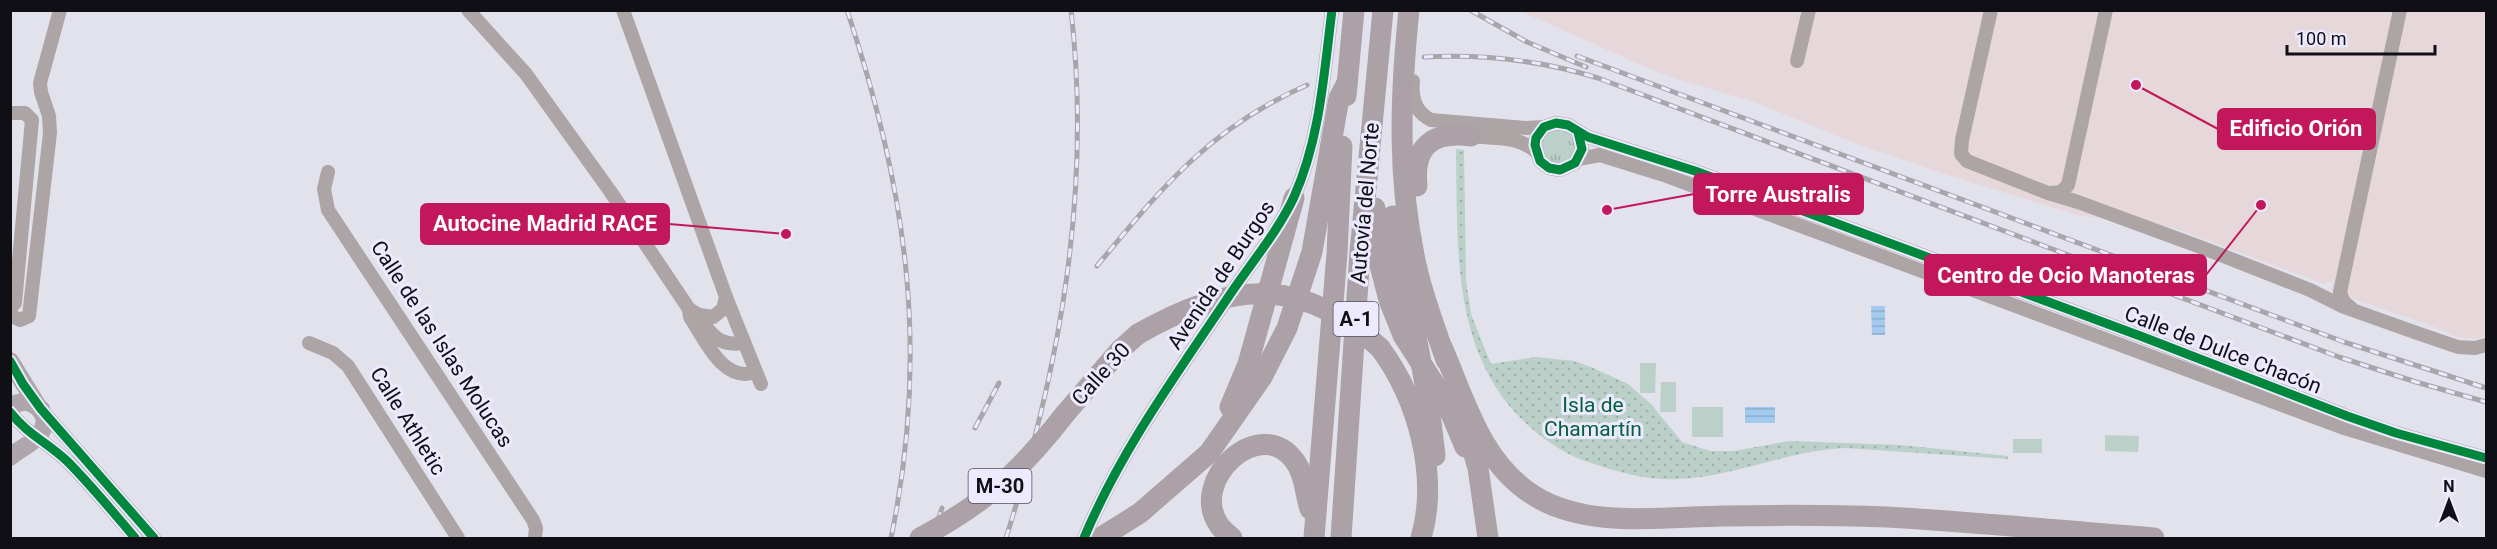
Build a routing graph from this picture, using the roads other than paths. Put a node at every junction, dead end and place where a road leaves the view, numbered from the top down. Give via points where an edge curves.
1 (60, 10) edge
2 (468, 10) edge
3 (623, 10) edge
4 (1332, 10) edge
5 (1354, 10) edge
6 (1383, 10) edge
7 (1400, 10) edge
8 (1409, 10) edge
9 (1418, 10) edge
10 (1809, 10) edge
11 (1991, 10) edge
12 (2106, 10) edge
13 (2400, 10) edge
14 (1797, 61) dead end
15 (1347, 83) junction
16 (1374, 100) junction
17 (10, 113) edge
18 (1544, 127) junction
19 (1578, 132) junction
20 (1471, 136) joint
21 (1535, 151) junction
22 (1578, 159) junction
23 (1695, 171) junction
24 (328, 172) dead end
25 (1691, 184) junction
26 (2048, 193) junction
27 (1294, 198) junction
28 (1801, 219) junction
29 (1908, 258) junction
30 (2020, 292) junction
31 (726, 297) junction
32 (2016, 306) junction
33 (10, 308) edge
34 (2356, 311) junction
35 (694, 312) junction
36 (10, 315) edge
37 (2115, 335) junction
38 (309, 343) dead end
39 (744, 343) junction
40 (2487, 345) edge
41 (1442, 347) junction
42 (10, 361) edge
43 (10, 405) edge
44 (41, 409) junction
45 (10, 412) edge
46 (21, 448) edge
47 (2454, 456) junction
48 (2487, 458) edge
49 (1502, 468) junction
50 (2487, 471) edge
51 (1184, 474) junction
52 (1427, 506) junction
53 (1845, 517) junction
54 (1314, 530) edge
55 (1488, 535) edge
56 (535, 537) dead end
57 (135, 538) edge
58 (154, 538) edge
59 (458, 538) edge
60 (920, 538) edge
61 (1083, 538) edge
62 (1101, 538) edge
63 (1232, 538) edge
64 (1341, 538) edge
65 (1421, 538) edge
66 (2012, 538) edge
67 (2154, 538) edge

1 - 36 street via 40,83 50,116 50,133 29,316 20,320
2 - 35 street via 526,74
3 - 31 street
4 - 27 street, Avenida de Burgos via 1321,105
5 - 15 highway, Autovía del Norte / A-1
6 - 16 highway, Autovía del Norte / A-1
7 - 52 highway, bridge via 1390,171 1396,239 1429,405 1436,472 1435,494
8 - 41 highway via 1401,95 1403,180 1417,269
9 - 18 street via 1412,87 1413,99 1423,116 1431,120
10 - 14 street
11 - 26 street via 1961,154 1966,162
12 - 26 street via 2068,185 2061,192
13 - 34 street via 2340,292 2343,301
15 - 51 highway via 1339,98 1312,252 1287,328 1262,377 1223,435
15 - 54 highway, Autovía del Norte / A-1
16 - 55 highway via 1375,216 1384,282 1403,335 1447,404 1458,429 1469,456
16 - 64 highway, Autovía del Norte / A-1
17 - 33 street via 28,115 32,120 15,303
18 - 19 street via 1562,123
18 - 21 street via 1536,138
19 - 22 street via 1582,143
19 - 23 street, Calle de Dulce Chacón
20 - 21 street via 1518,140
20 - 49 highway via 1449,135 1427,144 1416,160 1417,186 1436,291 1471,402
21 - 22 street via 1540,161 1554,170 1570,167
22 - 25 street, Calle de Dulce Chacón via 1591,155 1608,157
23 - 25 street
23 - 28 street, Calle de Dulce Chacón
24 - 56 street, Calle de las Islas Molucas via 324,189 328,210 533,520
25 - 28 street, Calle de Dulce Chacón
26 - 34 street via 2202,248
27 - 51 highway via 1248,364 1227,413
27 - 61 street, Avenida de Burgos via 1154,407
28 - 29 street, Calle de Dulce Chacón
29 - 30 street, Calle de Dulce Chacón
29 - 32 street, Calle de Dulce Chacón
30 - 32 street
30 - 37 street, Calle de Dulce Chacón
31 - 35 street via 719,314 706,318
31 - 39 street
32 - 37 street, Calle de Dulce Chacón
34 - 40 street via 2458,347
35 - 39 street via 718,340 733,345
35 - 39 street via 690,317 724,367 758,378
37 - 47 street, Calle de Dulce Chacón
38 - 59 street, Calle Athletic via 333,352 348,366
41 - 49 highway via 1481,438
41 - 55 highway via 1478,468
42 - 44 main road
43 - 44 main road via 27,401
44 - 46 main road via 44,425
44 - 58 street
45 - 46 street via 21,425
46 - 57 street via 48,452 66,460
47 - 48 street, Calle de Dulce Chacón
47 - 50 street, Calle de Dulce Chacón
49 - 53 highway via 1534,496 1587,516
51 - 62 highway via 1140,513
52 - 60 highway, Calle 30 / M-30, bridge via 1427,471 1412,406 1380,348 1359,329 1310,301 1240,294 1206,301 1138,334 1013,475 970,510
52 - 65 highway, M-30
53 - 66 highway
53 - 67 highway
54 - 63 highway via 1303,479 1294,460 1280,448 1261,445 1233,457 1213,486 1212,508 1218,524

